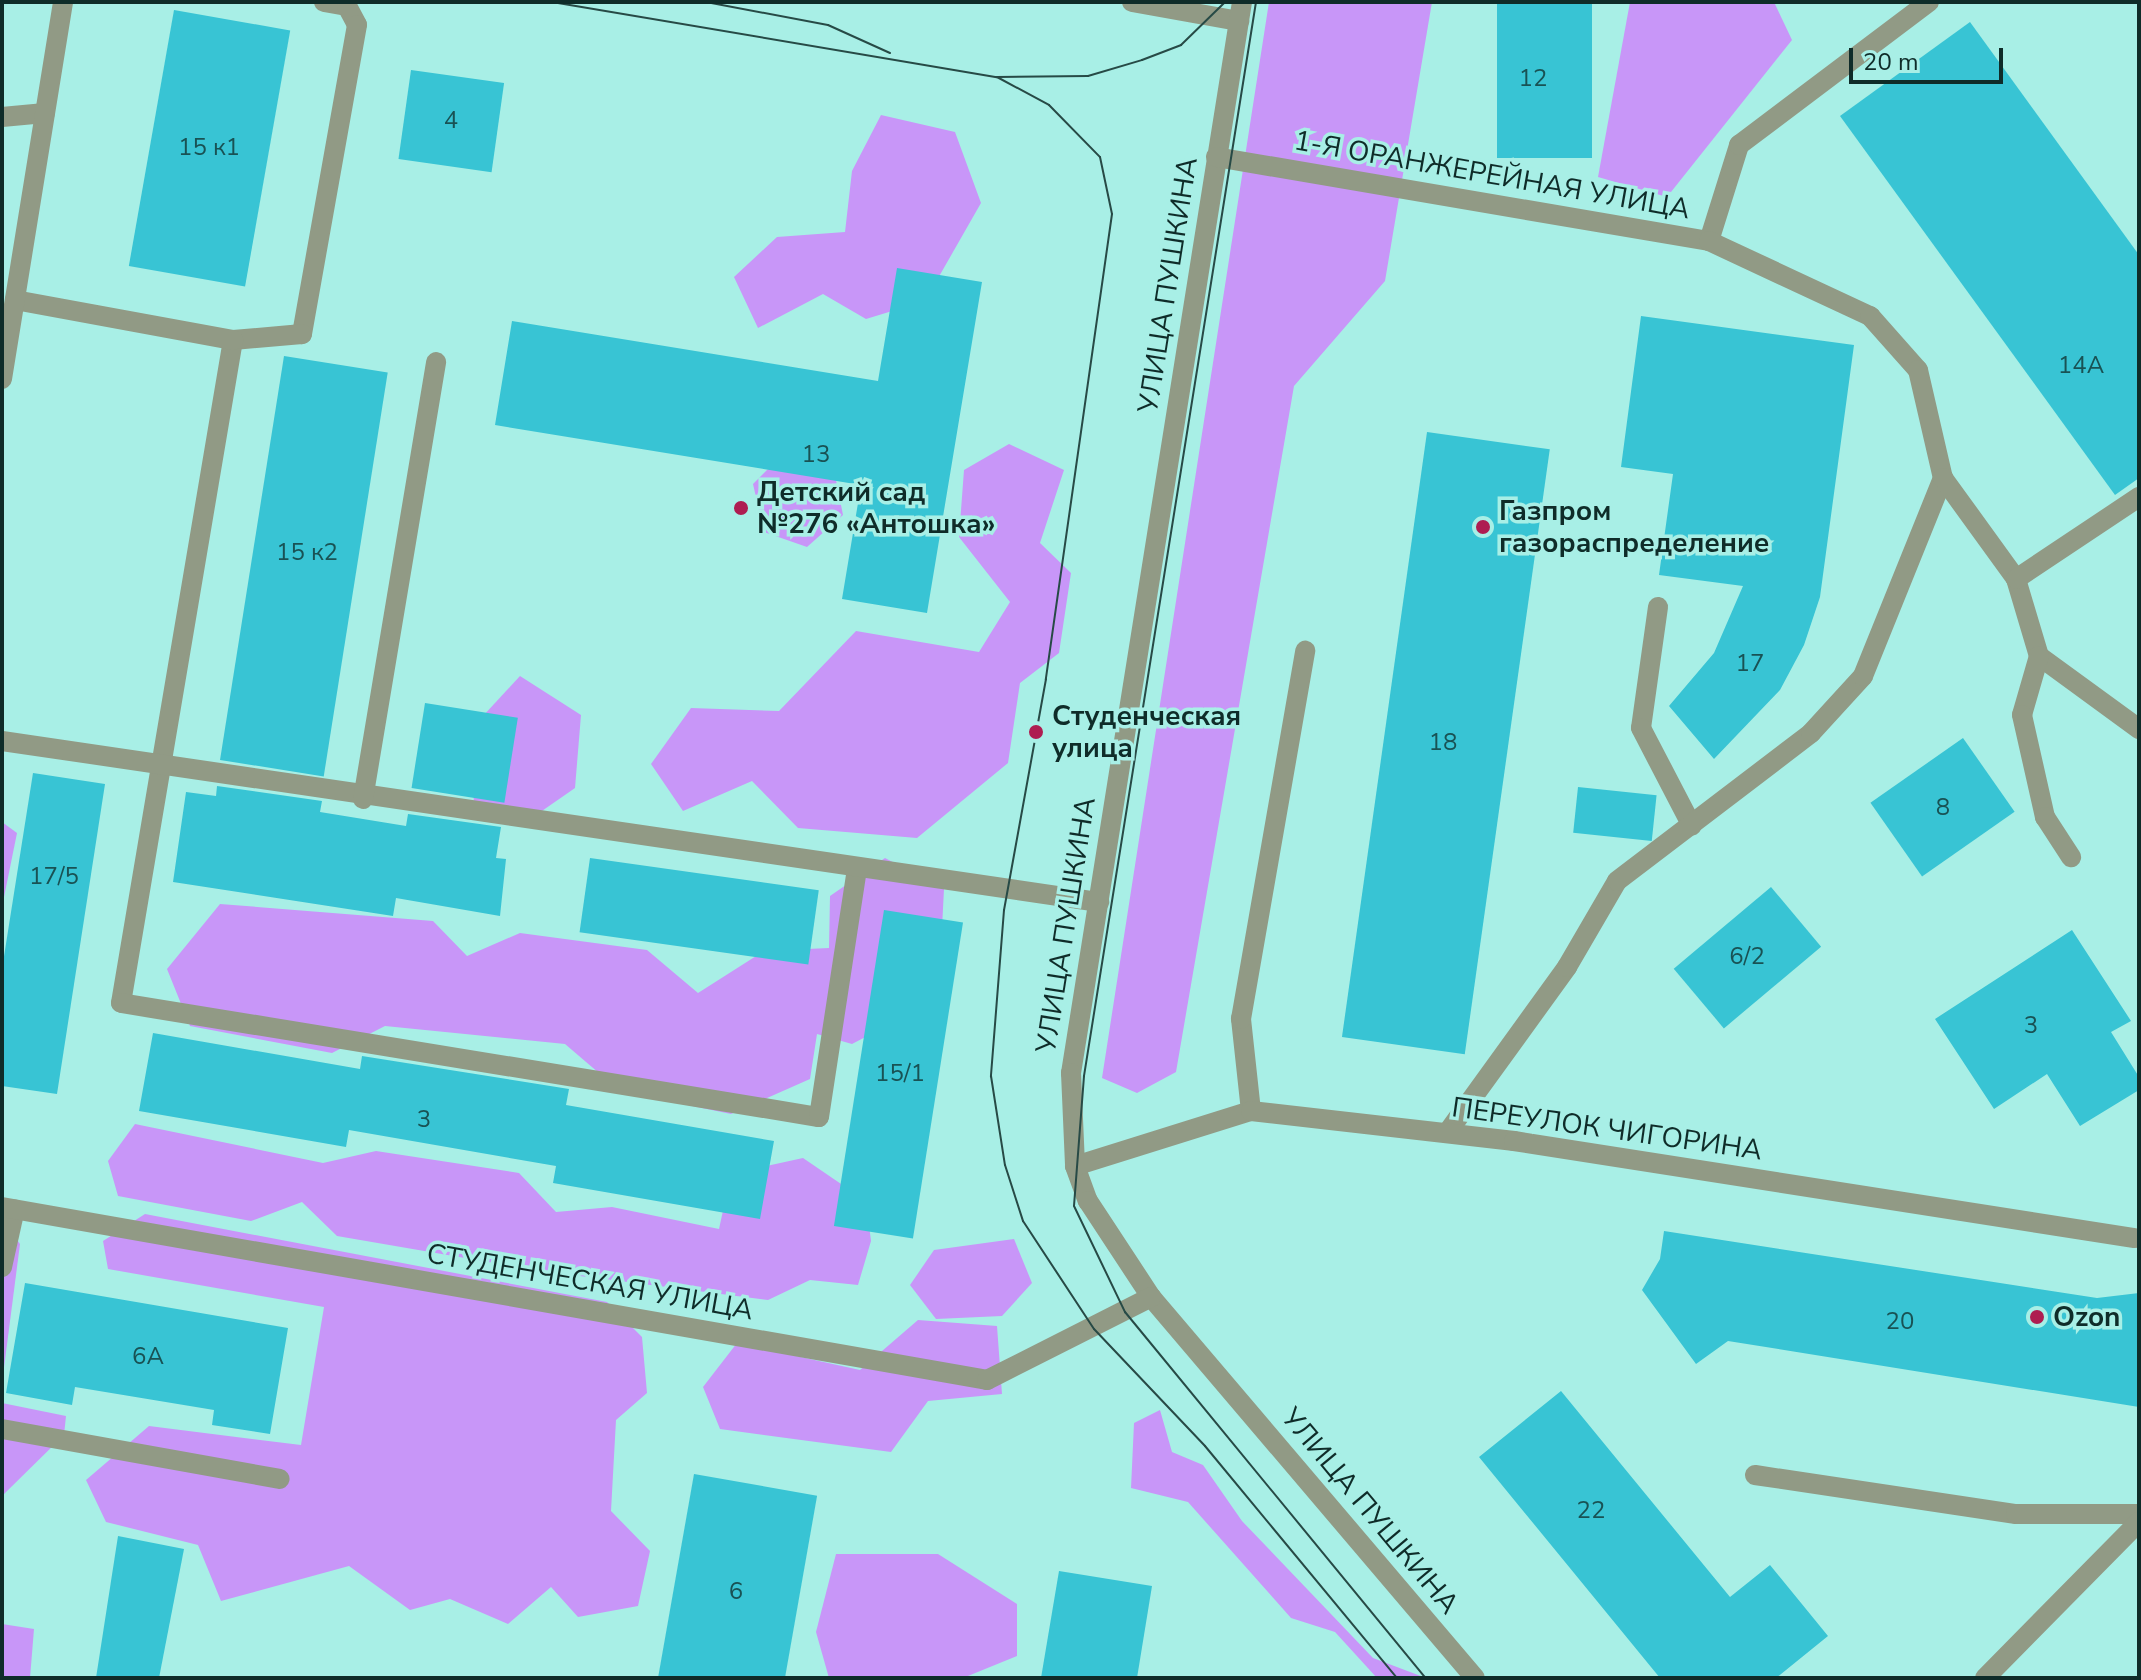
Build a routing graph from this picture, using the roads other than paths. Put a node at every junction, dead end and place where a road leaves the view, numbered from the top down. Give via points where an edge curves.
1 (63, 2) edge
2 (324, 2) edge
3 (1132, 2) edge
4 (1929, 2) edge
5 (1240, 12) edge
6 (45, 113) junction
7 (2, 117) edge
8 (1216, 157) junction
9 (1709, 241) junction
10 (15, 300) junction
11 (233, 340) junction
12 (436, 362) dead end
13 (2, 379) edge
14 (1943, 478) junction
15 (2139, 497) edge
16 (2016, 579) junction
17 (1658, 607) dead end
18 (1305, 651) dead end
19 (2039, 656) junction
20 (2139, 729) edge
21 (2, 741) edge
22 (161, 766) junction
23 (363, 799) junction
24 (1692, 826) junction
25 (2071, 857) dead end
26 (857, 868) junction
27 (1099, 902) junction
28 (1251, 1111) junction
29 (1447, 1133) junction
30 (1075, 1166) junction
31 (8, 1208) edge
32 (2137, 1239) edge
33 (2, 1267) edge
34 (1151, 1297) junction
35 (2, 1429) edge
36 (1755, 1475) dead end
37 (280, 1479) dead end
38 (2139, 1514) edge
39 (2139, 1522) edge
40 (1475, 1678) edge
41 (1985, 1678) edge

1 - 6 street
2 - 11 street via 347,6 357,25 302,334
3 - 5 street
4 - 9 street, 1-Я ОРАНЖЕРЕЙНАЯ УЛИЦА via 1739,145
5 - 8 street, УЛИЦА ПУШКИНА
6 - 7 street
6 - 10 street
8 - 9 street, 1-Я ОРАНЖЕРЕЙНАЯ УЛИЦА
8 - 27 street, УЛИЦА ПУШКИНА
9 - 14 street via 1870,316 1918,370
10 - 11 street
10 - 13 street
11 - 22 street
12 - 23 street
14 - 16 street
14 - 24 street via 1863,676 1811,733
15 - 16 street
16 - 19 street
17 - 24 street via 1641,728
18 - 28 street via 1241,1019
19 - 20 street
19 - 25 street via 2022,715 2045,817
21 - 22 street
22 - 23 street
22 - 26 street via 121,1003 819,1117
23 - 26 street
24 - 29 street via 1617,881 1567,967
26 - 27 street
27 - 30 street, УЛИЦА ПУШКИНА via 1071,1073
28 - 29 street, ПЕРЕУЛОК ЧИГОРИНА
28 - 30 street, ПЕРЕУЛОК ЧИГОРИНА
29 - 32 street, ПЕРЕУЛОК ЧИГОРИНА
30 - 34 street, УЛИЦА ПУШКИНА via 1088,1201
31 - 33 street
31 - 34 street, СТУДЕНЧЕСКАЯ УЛИЦА via 987,1380
34 - 40 street, УЛИЦА ПУШКИНА
35 - 37 street
36 - 38 street via 2016,1514
39 - 41 street

